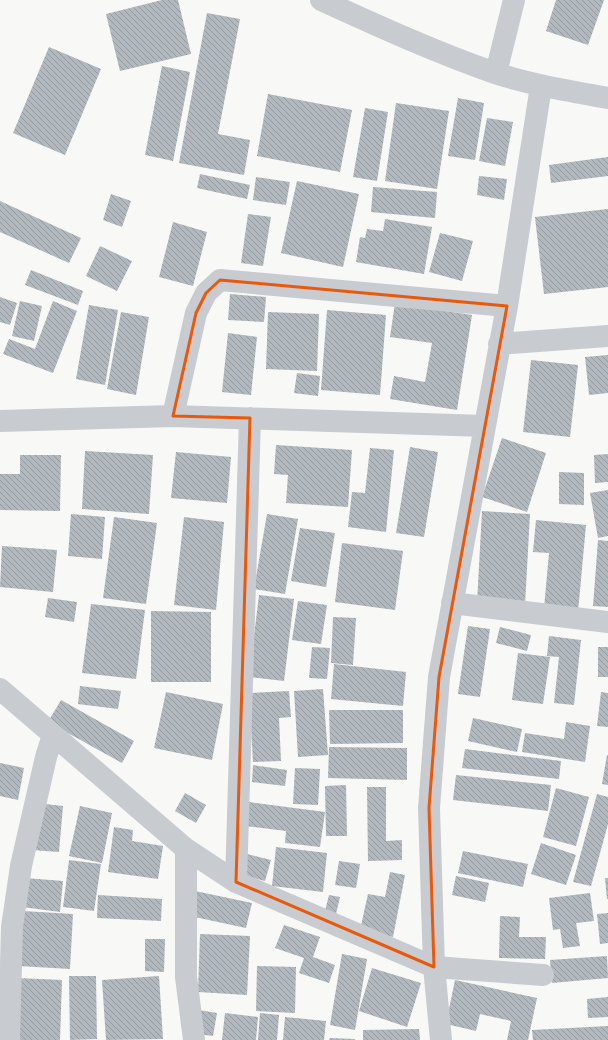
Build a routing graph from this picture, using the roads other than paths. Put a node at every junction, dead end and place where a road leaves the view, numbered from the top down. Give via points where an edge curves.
1 (321, 0) edge
2 (514, 0) edge
3 (496, 73) junction
4 (541, 86) junction
5 (608, 98) edge
6 (507, 306) junction
7 (608, 336) edge
8 (500, 344) junction
9 (173, 416) junction
10 (250, 418) junction
11 (0, 421) edge
12 (485, 426) junction
13 (452, 603) junction
14 (608, 622) edge
15 (0, 688) edge
16 (53, 735) junction
17 (186, 849) junction
18 (236, 882) junction
19 (5, 964) edge
20 (434, 967) junction
21 (543, 975) dead end
22 (9, 1040) edge
23 (194, 1040) edge
24 (441, 1040) edge

1 - 3 street via 416,43
2 - 3 street
3 - 4 street
4 - 5 street
4 - 6 street
6 - 8 street
6 - 9 street via 220,280 206,294 196,313
7 - 8 street
8 - 12 street
9 - 10 street
9 - 11 street
10 - 12 street
10 - 18 street
12 - 13 street
13 - 14 street
13 - 20 street via 439,677 429,808
15 - 16 street
16 - 17 street
16 - 19 street via 21,866
17 - 18 street
17 - 23 street via 186,977
18 - 20 street
19 - 22 street
20 - 21 street
20 - 24 street

